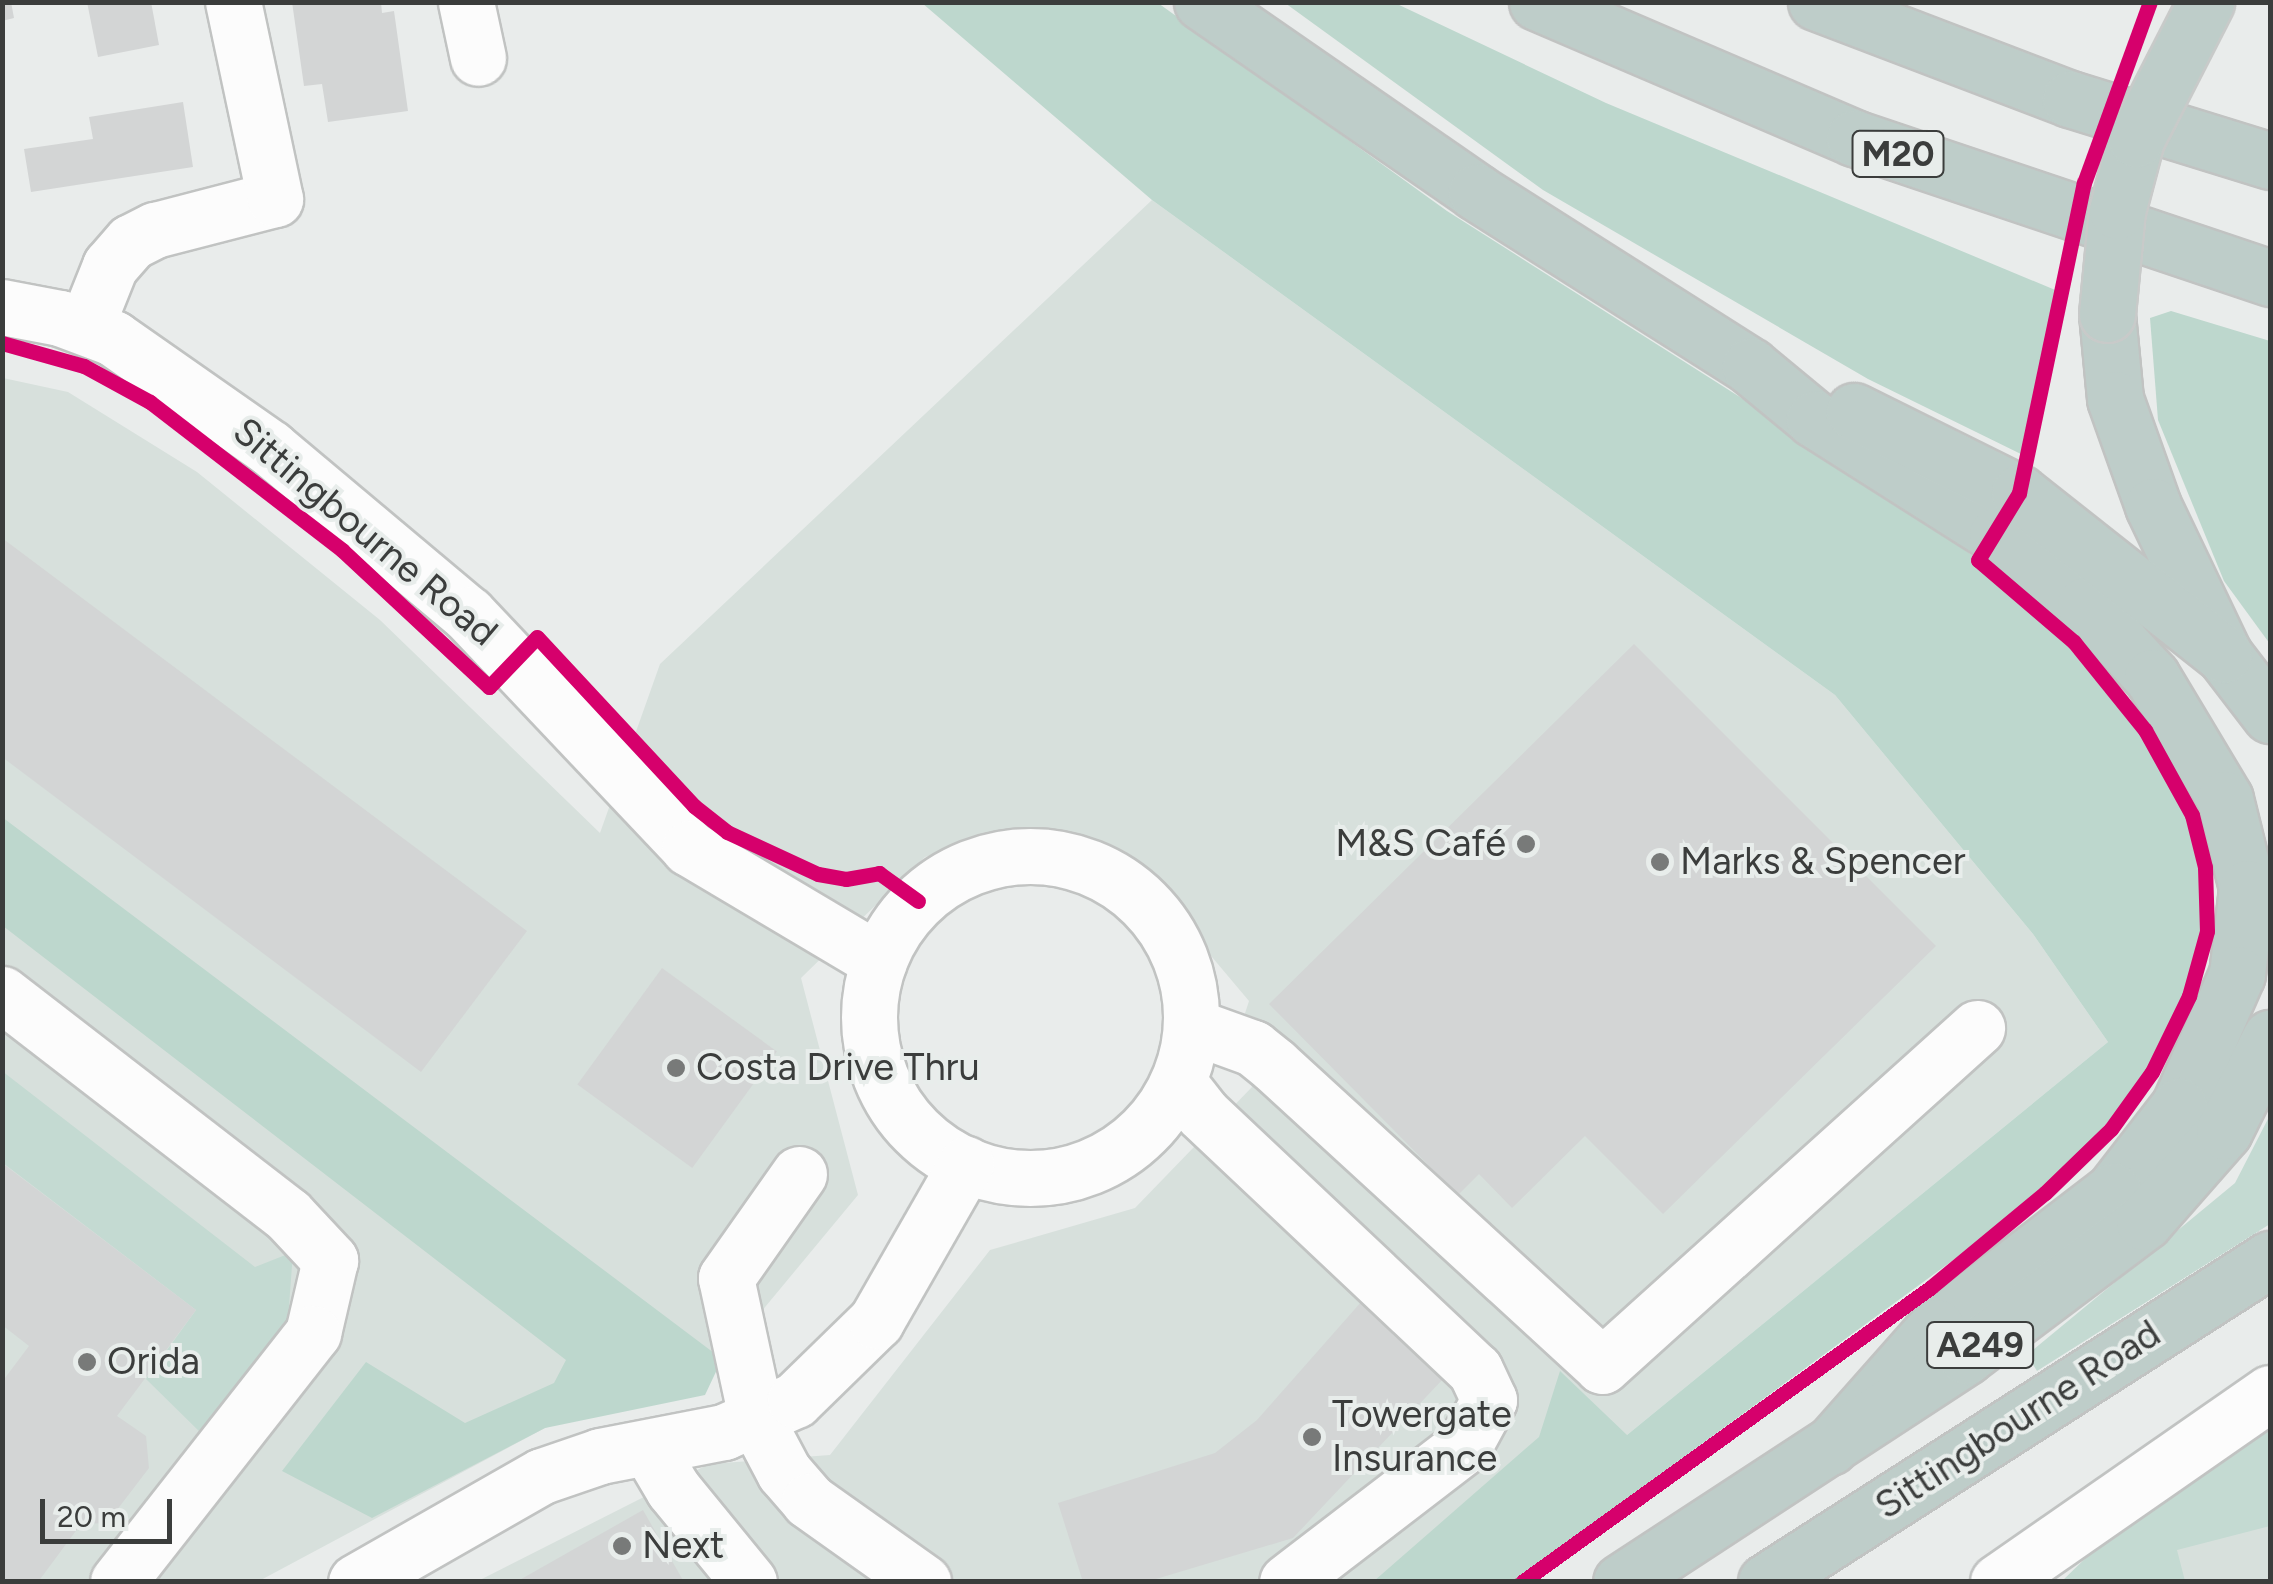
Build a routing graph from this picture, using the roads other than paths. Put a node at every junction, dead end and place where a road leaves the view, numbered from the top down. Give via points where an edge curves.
1 (233, 2) edge
2 (466, 2) edge
3 (1202, 2) edge
4 (1537, 2) edge
5 (1816, 2) edge
6 (2206, 2) edge
7 (478, 58) dead end
8 (2270, 162) edge
9 (2270, 278) edge
10 (2, 307) edge
11 (86, 326) junction
12 (1750, 366) junction
13 (2224, 655) junction
14 (2270, 715) edge
15 (879, 961) junction
16 (2, 994) edge
17 (1192, 1026) junction
18 (1977, 1028) dead end
19 (2270, 1038) edge
20 (1178, 1082) junction
21 (966, 1164) junction
22 (798, 1174) dead end
23 (2270, 1259) edge
24 (2270, 1393) edge
25 (757, 1421) junction
26 (1830, 1447) junction
27 (650, 1450) junction
28 (118, 1582) edge
29 (356, 1582) edge
30 (750, 1582) edge
31 (922, 1582) edge
32 (1287, 1582) edge
33 (1620, 1582) edge
34 (1766, 1582) edge
35 (1998, 1582) edge

1 - 11 street via 275,199 132,242 110,266
2 - 7 street
3 - 12 highway via 1476,192
4 - 9 highway, M20 via 1854,138
5 - 8 highway via 2070,99
6 - 13 highway, bridge via 2136,139 2117,211 2108,314 2127,441
10 - 11 street, Sittingbourne Road
11 - 15 street, Sittingbourne Road via 178,380 402,555 515,660 689,848
12 - 13 highway via 1957,457 2019,493
12 - 26 highway via 1814,419 1997,534 2122,644 2204,754 2226,798 2247,888 2228,1008 2179,1106 2112,1191 1936,1327
13 - 14 highway
15 - 17 street via 902,918 940,882 992,860 1062,859 1105,874 1153,912 1184,966
15 - 21 street via 869,1033 882,1080 925,1138
16 - 28 street via 288,1215 330,1260 314,1333
17 - 18 street via 1254,1048 1602,1366
17 - 20 street
19 - 26 highway, A249 via 2224,1130 2144,1222 1966,1356
20 - 21 street via 1148,1128 1102,1161 1048,1177 992,1174
20 - 32 street via 1315,1222 1475,1370 1490,1400 1464,1446
21 - 25 street via 868,1331 825,1376
22 - 25 street via 726,1278
23 - 34 highway, Sittingbourne Road / A249
24 - 35 street
25 - 27 street
25 - 31 street via 784,1472 809,1501
26 - 33 highway, A249
27 - 29 street via 600,1456 542,1476
27 - 30 street via 673,1489

